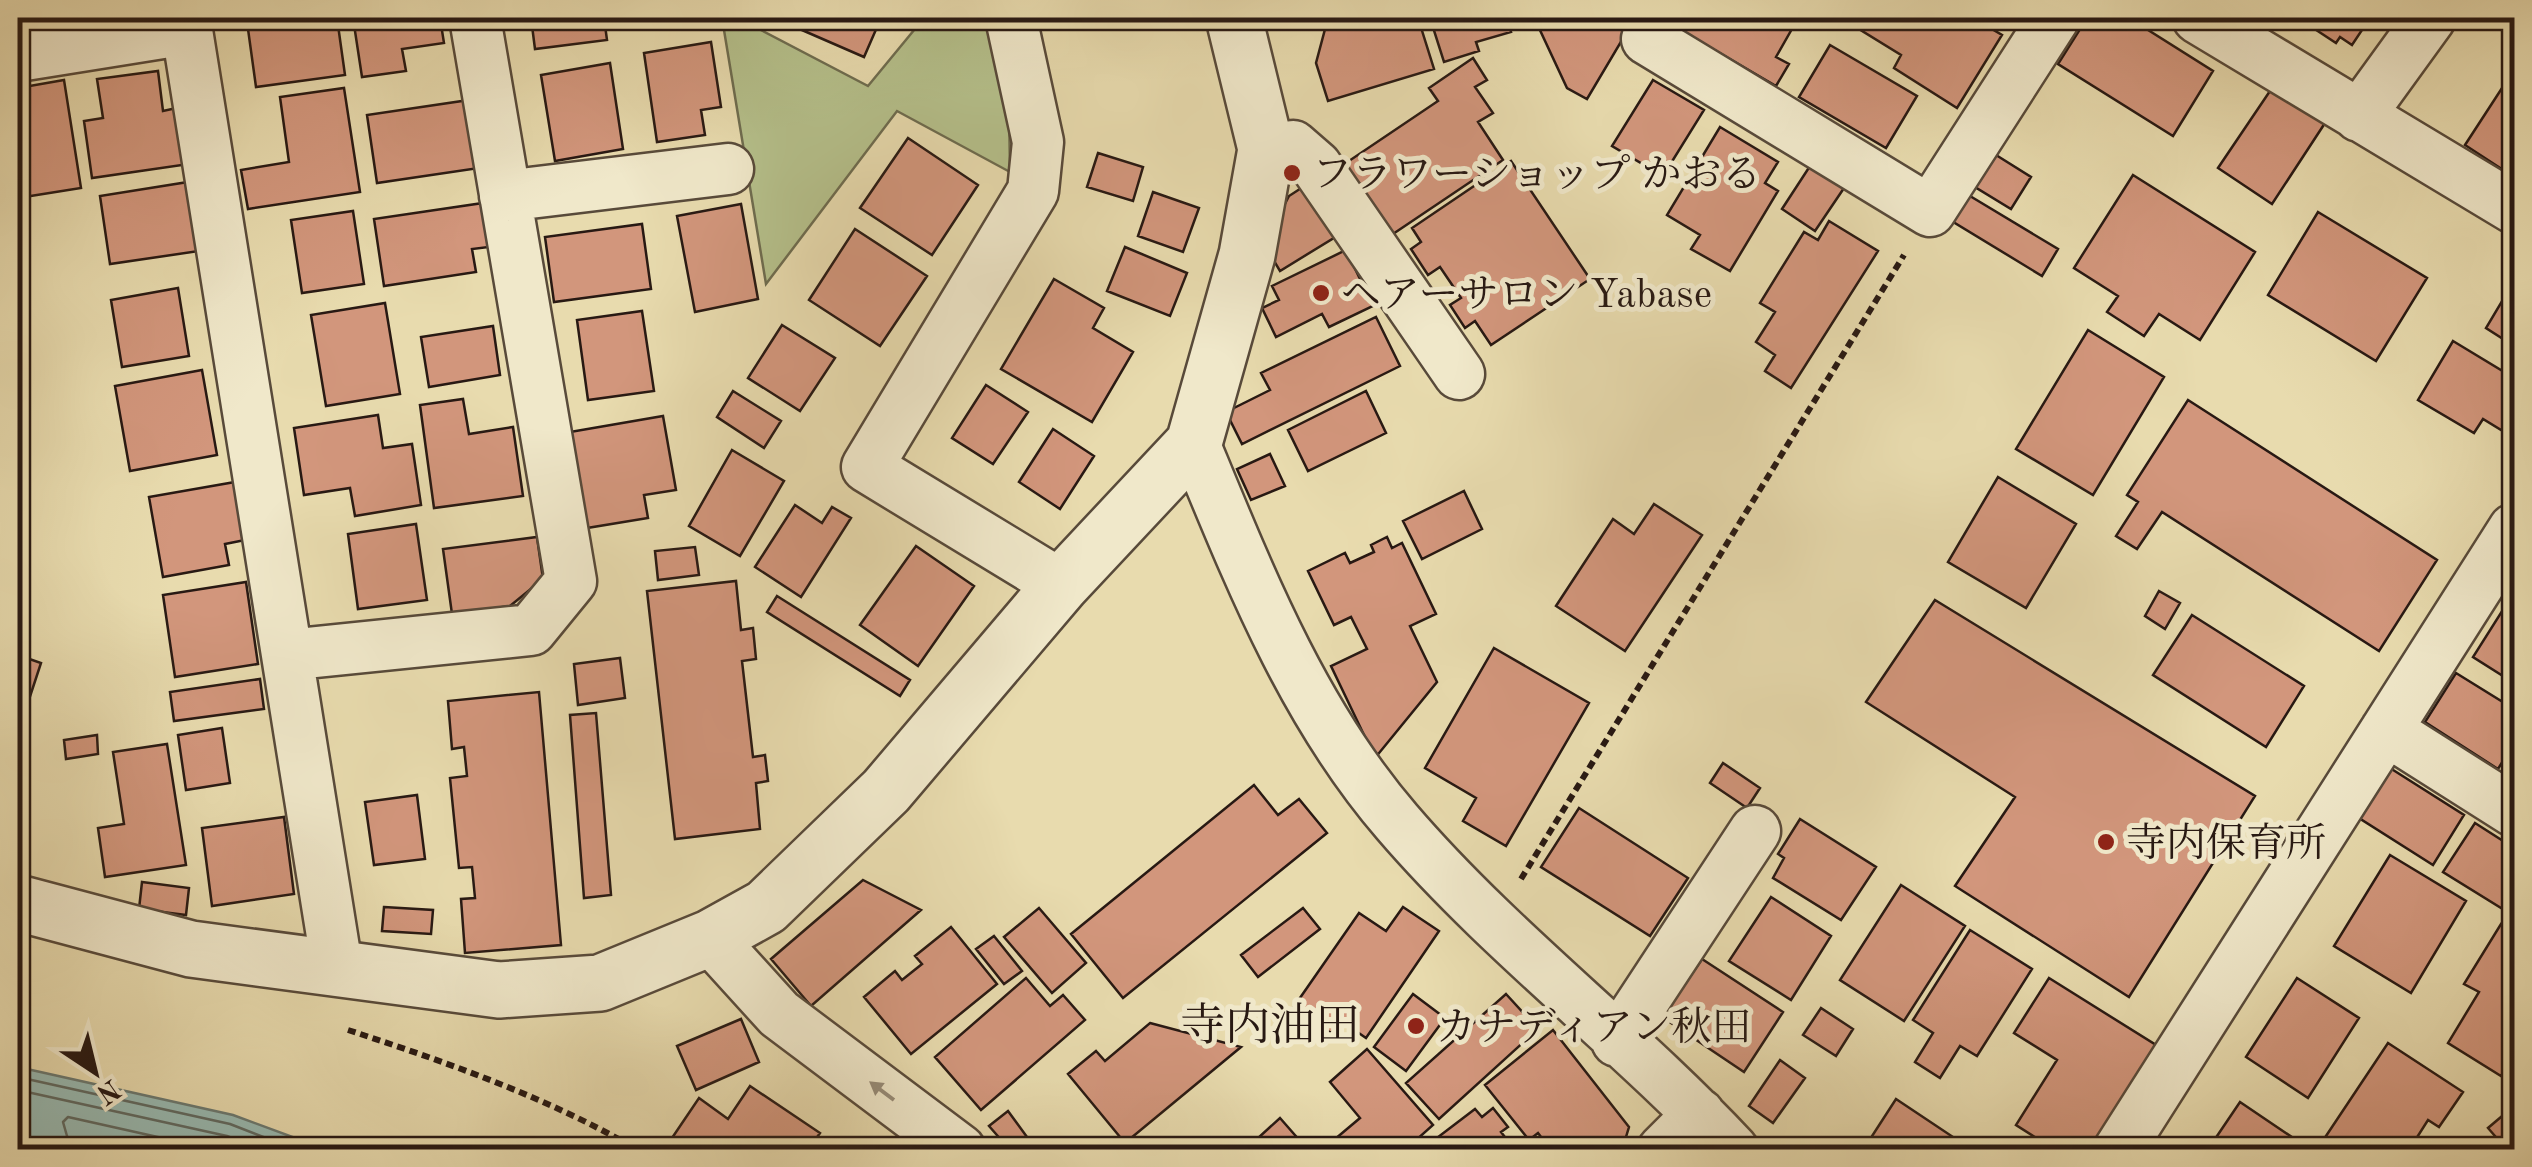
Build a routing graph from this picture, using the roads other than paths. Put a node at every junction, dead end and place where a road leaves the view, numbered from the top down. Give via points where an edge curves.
1 (475, 18) edge
2 (1011, 18) edge
3 (1234, 18) edge
4 (1660, 18) edge
5 (2054, 18) edge
6 (2198, 18) edge
7 (2430, 18) edge
8 (186, 23) edge
9 (18, 56) edge
10 (2359, 116) junction
11 (1266, 148) junction
12 (728, 169) dead end
13 (505, 196) junction
14 (2514, 208) edge
15 (1459, 374) dead end
16 (1194, 443) junction
17 (2514, 529) edge
18 (1061, 585) junction
19 (287, 655) junction
20 (2386, 730) junction
21 (2514, 811) edge
22 (1755, 831) dead end
23 (18, 904) edge
24 (710, 938) junction
25 (337, 967) junction
26 (1617, 1041) junction
27 (1716, 1132) edge
28 (960, 1150) edge
29 (1664, 1150) edge
30 (2119, 1150) edge

1 - 13 street
2 - 18 street via 1038,142 1033,191 866,467
3 - 11 street
4 - 5 street via 1647,38 1930,211
6 - 10 street
7 - 10 street
8 - 9 street
8 - 19 street
10 - 14 street
11 - 15 street via 1292,146 1316,166
11 - 16 street via 1247,255
12 - 13 street
13 - 19 street via 570,581 531,630
16 - 18 street
16 - 26 street via 1267,620 1330,730 1396,822
17 - 20 street
18 - 24 street via 886,791 766,907
19 - 25 street
20 - 21 street
20 - 30 street
22 - 26 street
23 - 25 street via 191,949
24 - 25 street via 600,984 499,990
28 -> 24 street via 780,1014
26 - 27 street
27 - 29 street

